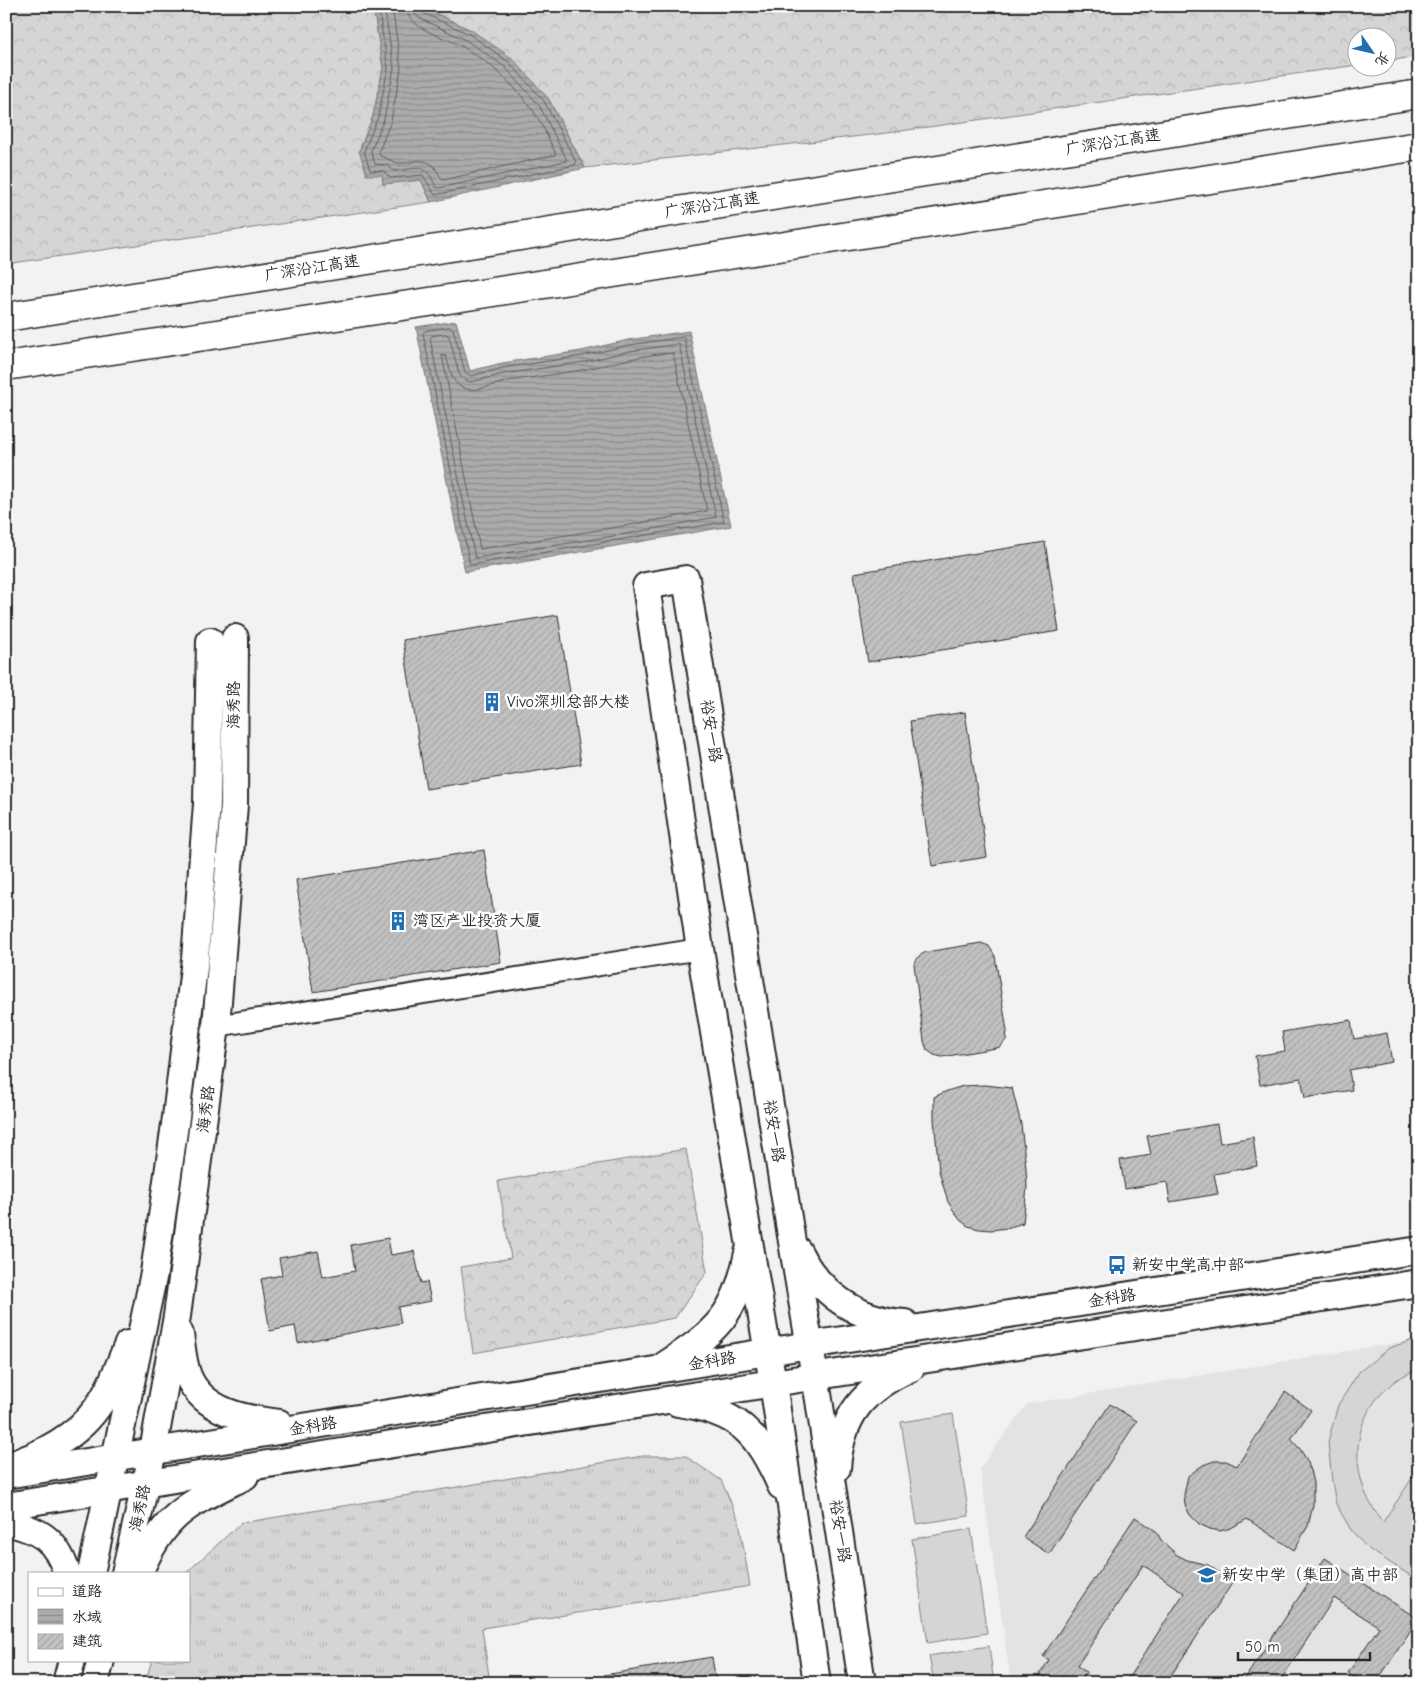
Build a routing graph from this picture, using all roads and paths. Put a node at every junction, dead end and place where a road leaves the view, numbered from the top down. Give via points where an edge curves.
1 (1419, 94) edge
2 (1419, 146) edge
3 (6, 317) edge
4 (6, 366) edge
5 (700, 949) junction
6 (216, 1026) junction
7 (790, 1236) junction
8 (750, 1242) junction
9 (1419, 1250) edge
10 (154, 1273) junction
11 (1419, 1283) edge
12 (177, 1316) junction
13 (935, 1325) junction
14 (810, 1345) junction
15 (768, 1352) junction
16 (935, 1357) junction
17 (659, 1369) junction
18 (815, 1376) junction
19 (773, 1383) junction
20 (660, 1401) junction
21 (315, 1426) junction
22 (153, 1451) junction
23 (116, 1457) junction
24 (268, 1465) junction
25 (6, 1467) edge
26 (6, 1474) edge
27 (145, 1484) junction
28 (109, 1489) junction
29 (835, 1497) junction
30 (6, 1506) edge
31 (792, 1509) junction
32 (6, 1522) edge
33 (67, 1572) edge
34 (91, 1572) edge
35 (124, 1572) edge
36 (139, 1572) edge
37 (816, 1683) edge
38 (862, 1683) edge

1 - 3 highway, 广深沿江高速
2 - 4 highway
5 - 6 street
5 - 7 main road, 裕安一路 via 646,586 686,579
5 - 8 main road
6 - 10 main road, 海秀路 via 234,805 222,640 195,959
6 - 12 main road, 海秀路
7 - 13 main road via 806,1268 844,1305 878,1320
7 - 14 main road, 裕安一路
8 - 15 main road
8 - 17 main road via 738,1289 724,1317 705,1338
9 - 13 main road, 金科路
10 - 23 main road, 海秀路
10 - 25 main road via 104,1399 68,1437
11 - 16 main road, 金科路
12 - 21 main road via 184,1364 203,1398 243,1418
12 - 22 main road, 海秀路
13 - 14 main road, 金科路
14 - 15 main road, 金科路
14 - 18 main road, 裕安一路
15 - 17 main road, 金科路
15 - 19 main road
16 - 18 main road, 金科路
16 - 29 main road via 881,1383 853,1412 840,1444
17 - 21 main road, 金科路
18 - 19 main road, 金科路
18 - 29 main road, 裕安一路
19 - 20 main road, 金科路
19 - 31 main road
20 - 24 main road, 金科路
20 - 31 main road via 696,1406 742,1425 764,1451
21 - 22 main road, 金科路
22 - 23 main road, 金科路
22 - 27 main road, 海秀路
23 - 26 main road, 金科路
23 - 28 main road, 海秀路
24 - 27 main road, 金科路
24 - 36 main road via 197,1500 174,1516 160,1532
27 - 28 main road, 金科路
27 - 35 main road, 海秀路
28 - 30 main road, 金科路
28 - 34 main road, 海秀路
29 - 38 main road, 裕安一路
31 - 37 main road
32 - 33 main road via 33,1530 48,1539

